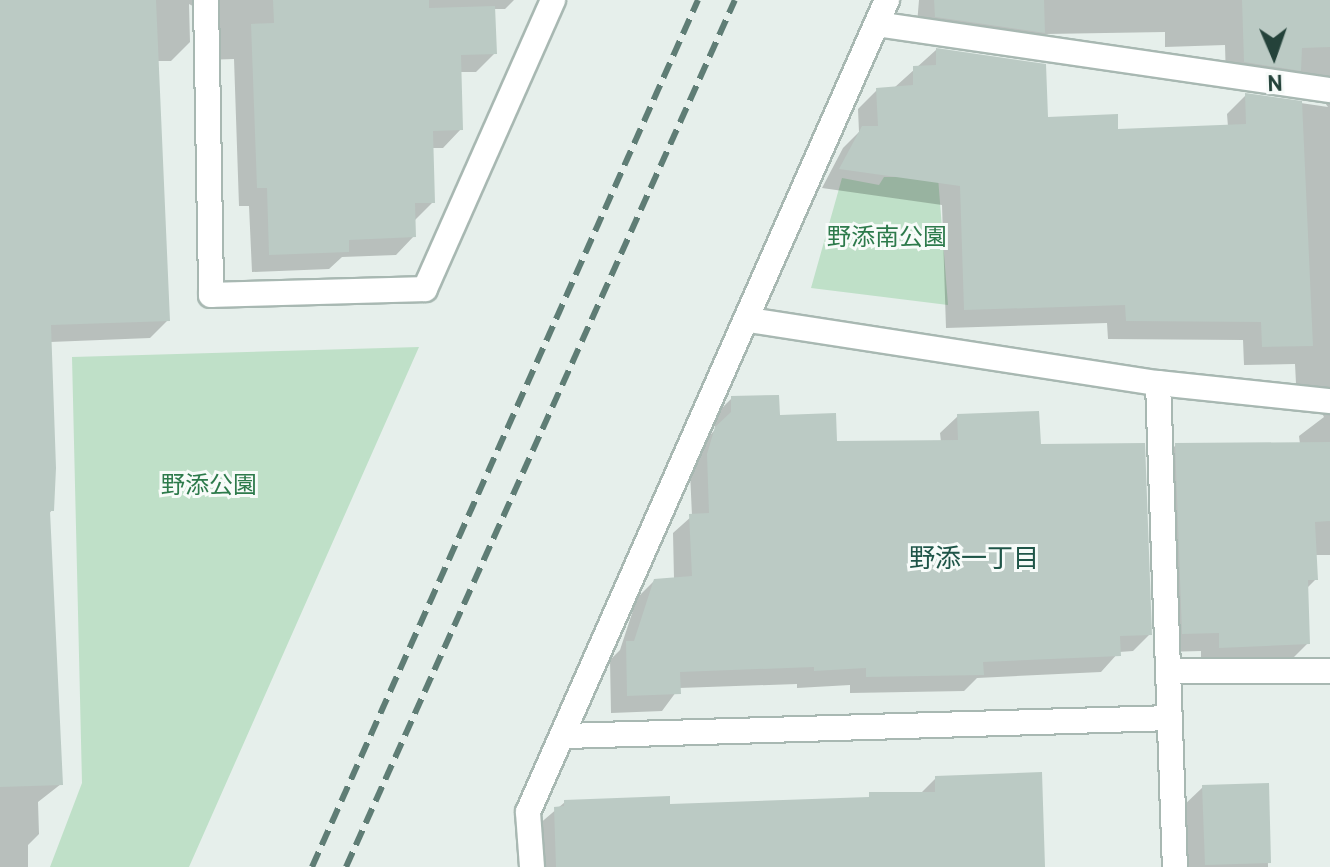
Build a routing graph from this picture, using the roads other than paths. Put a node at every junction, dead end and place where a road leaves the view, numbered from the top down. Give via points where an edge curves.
1 (206, 0) edge
2 (553, 0) edge
3 (887, 0) edge
4 (877, 24) junction
5 (1330, 90) edge
6 (749, 320) junction
7 (1158, 383) junction
8 (1330, 401) edge
9 (1168, 671) junction
10 (1330, 671) edge
11 (1170, 718) junction
12 (565, 736) junction
13 (532, 867) edge
14 (1175, 867) edge

1 - 2 street via 211,295 425,289
3 - 4 street
4 - 5 street
4 - 6 street
6 - 7 street
6 - 12 street
7 - 8 street
7 - 9 street
9 - 10 street
9 - 11 street
11 - 12 street
11 - 14 street
12 - 13 street via 528,812

